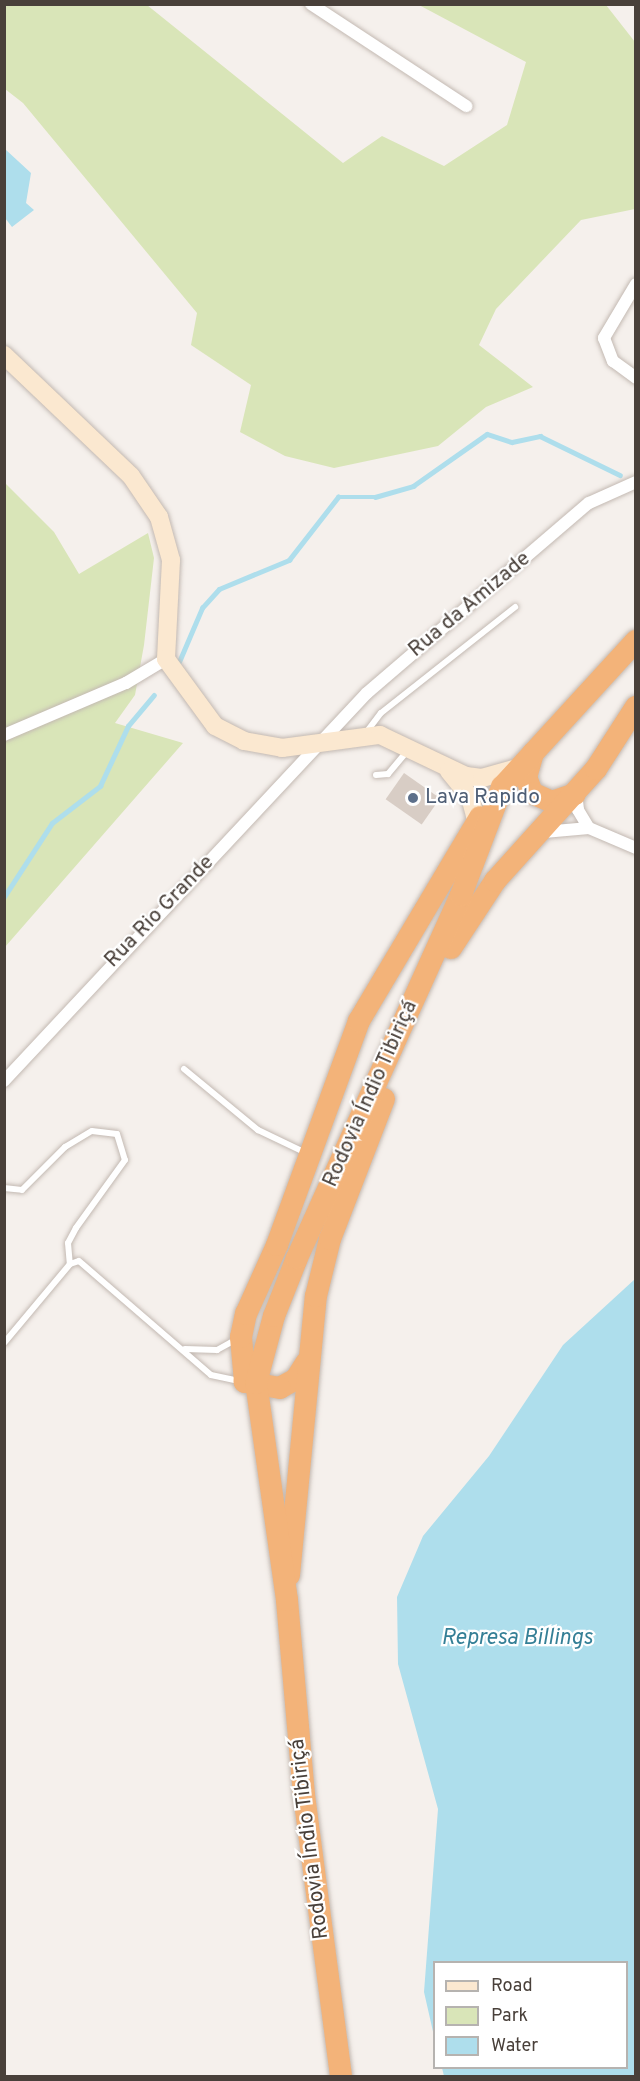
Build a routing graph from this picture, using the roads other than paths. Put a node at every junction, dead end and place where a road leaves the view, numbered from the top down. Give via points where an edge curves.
1 (311, 4) edge
2 (466, 106) dead end
3 (636, 284) edge
4 (4, 355) edge
5 (636, 378) edge
6 (636, 482) edge
7 (515, 607) dead end
8 (636, 641) edge
9 (166, 659) junction
10 (636, 706) edge
11 (4, 735) edge
12 (364, 735) junction
13 (316, 745) junction
14 (410, 747) junction
15 (535, 749) junction
16 (517, 768) junction
17 (447, 770) junction
18 (376, 775) dead end
19 (502, 787) junction
20 (576, 793) junction
21 (477, 823) junction
22 (590, 828) junction
23 (537, 835) junction
24 (636, 849) edge
25 (184, 1069) dead end
26 (4, 1081) edge
27 (311, 1154) junction
28 (4, 1188) edge
29 (70, 1264) junction
30 (241, 1337) junction
31 (4, 1343) edge
32 (184, 1349) junction
33 (306, 1363) junction
34 (250, 1382) junction
35 (287, 1600) junction
36 (341, 2076) edge

1 - 2 street
3 - 5 street via 604,338 613,361
4 - 9 street via 131,476 159,517 171,561
6 - 13 street, Rua da Amizade via 589,503 367,693
7 - 12 lane via 381,713
8 - 15 highway, Rodovia Índio Tibiriçá
9 - 11 street via 126,683
9 - 13 street via 195,705 230,736 282,748
10 - 20 highway, Rodovia Índio Tibiriçá
12 - 13 street
12 - 14 street via 395,739
13 - 26 street, Rua Rio Grande
14 - 17 street
14 - 18 lane via 388,774
15 - 16 highway, Rodovia Índio Tibiriçá
15 - 20 highway via 526,777 532,794 552,802
16 - 17 street via 482,778
16 - 19 highway, Rodovia Índio Tibiriçá
17 - 21 street via 470,797
19 - 21 highway
19 - 34 highway, Rodovia Índio Tibiriçá via 461,895 293,1268
20 - 22 street via 578,810
20 - 23 highway, Rodovia Índio Tibiriçá
21 - 27 highway via 359,1021
22 - 23 street via 559,827
22 - 24 street
23 - 33 highway, Rodovia Índio Tibiriçá via 473,910 398,1065 330,1239
25 - 27 lane via 258,1130
27 - 30 highway
28 - 29 lane via 22,1190 65,1147 92,1131 117,1134 125,1160 68,1243
29 - 31 lane
29 - 32 lane via 85,1264
30 - 32 lane via 217,1350
30 - 34 highway
32 - 34 lane via 217,1378
33 - 34 highway via 288,1386
33 - 35 highway, Rodovia Índio Tibiriçá
34 - 35 highway, Rodovia Índio Tibiriçá
35 - 36 highway, Rodovia Índio Tibiriçá via 304,1795

